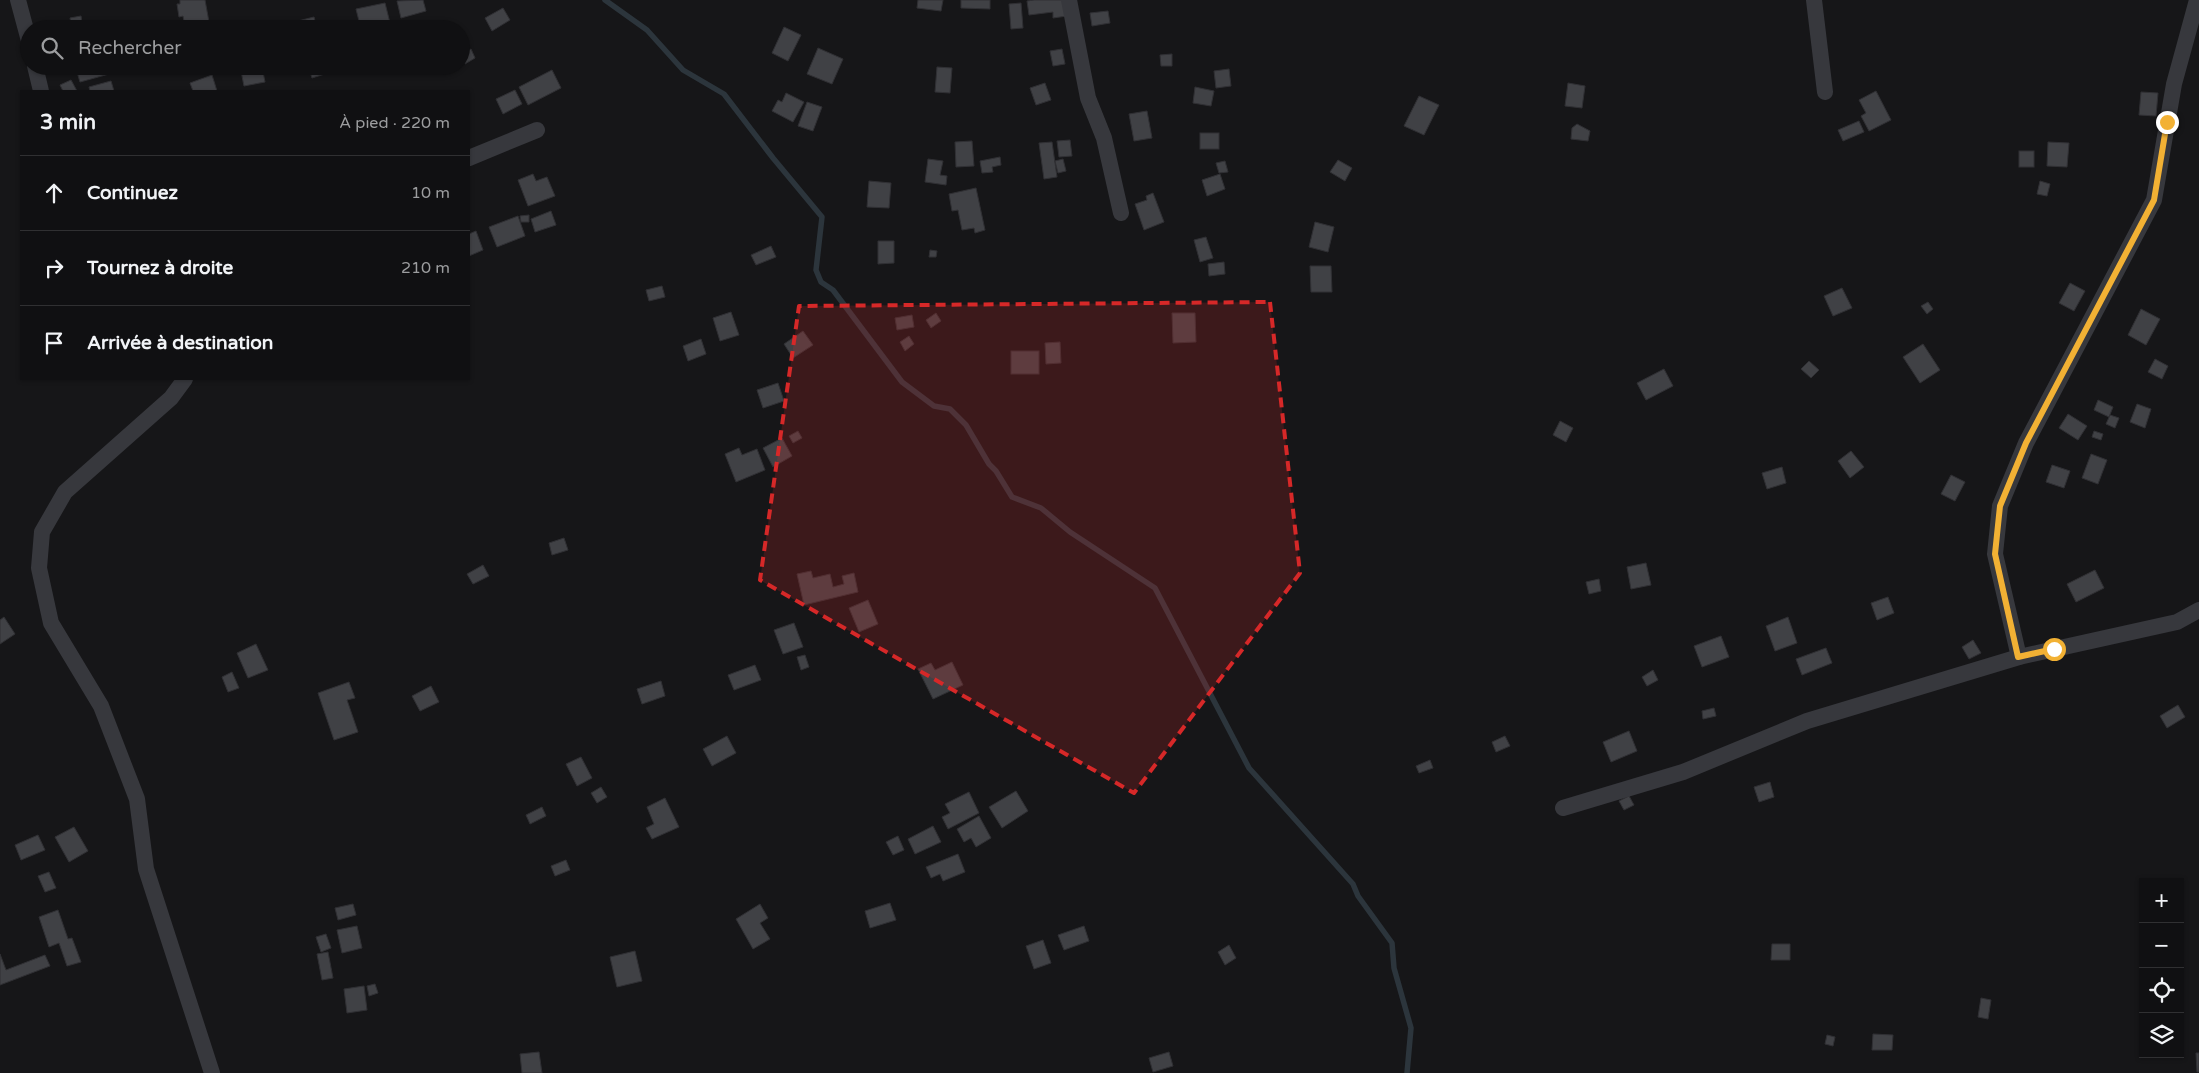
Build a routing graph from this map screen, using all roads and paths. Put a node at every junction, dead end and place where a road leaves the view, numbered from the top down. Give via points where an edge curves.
1 (18, 0) edge
2 (1069, 0) edge
3 (1814, 0) edge
4 (2197, 0) edge
5 (23, 20) edge
6 (37, 75) edge
7 (41, 90) edge
8 (1825, 92) dead end
9 (537, 130) dead end
10 (470, 158) edge
11 (1121, 213) dead end
12 (184, 380) edge
13 (2199, 610) edge
14 (2018, 657) junction
15 (1563, 808) dead end
16 (212, 1073) edge

1 - 5 street
2 - 11 street via 1088,98 1104,138
3 - 8 street
4 - 14 street via 2174,84 2154,200 2026,443 2000,506 1995,554
6 - 7 street
9 - 10 street
12 - 16 street via 171,398 65,492 42,532 38,568 51,623 101,706 137,799 146,869
13 - 14 street via 2177,622
14 - 15 street via 1806,721 1683,772

